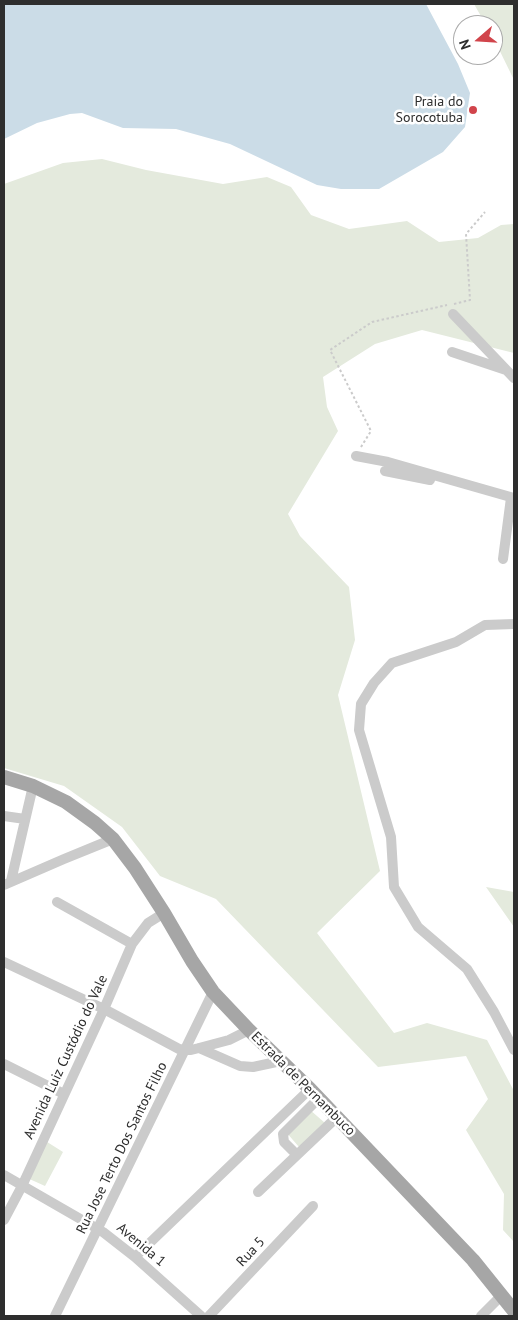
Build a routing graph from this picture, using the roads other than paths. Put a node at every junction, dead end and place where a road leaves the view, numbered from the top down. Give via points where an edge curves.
1 (453, 314) dead end
2 (452, 352) dead end
3 (512, 374) edge
4 (356, 456) road end
5 (392, 469) junction
6 (438, 482) dead end
7 (513, 498) edge
8 (503, 559) dead end
9 (514, 624) edge
10 (4, 777) edge
11 (33, 786) junction
12 (4, 816) edge
13 (25, 819) junction
14 (113, 839) junction
15 (8, 883) edge
16 (57, 902) dead end
17 (164, 913) junction
18 (132, 944) junction
19 (4, 962) edge
20 (213, 992) junction
21 (104, 1009) junction
22 (249, 1030) junction
23 (199, 1048) junction
24 (184, 1050) junction
25 (514, 1050) edge
26 (281, 1061) junction
27 (4, 1064) edge
28 (64, 1094) junction
29 (315, 1094) junction
30 (337, 1117) junction
31 (296, 1154) junction
32 (4, 1175) edge
33 (22, 1186) junction
34 (258, 1192) dead end
35 (313, 1206) dead end
36 (4, 1220) edge
37 (98, 1229) junction
38 (135, 1257) junction
39 (502, 1295) junction
40 (514, 1311) edge
41 (55, 1316) edge
42 (201, 1316) edge
43 (209, 1316) edge
44 (481, 1316) edge

1 - 3 street
2 - 3 street
4 - 5 street
5 - 6 street
5 - 7 street
7 - 8 street
9 - 25 street via 485,624 456,642 392,663 361,704 359,730 391,838 394,887 418,927 467,970
10 - 11 main road, Estrada de Pernambuco
11 - 13 street
11 - 14 main road, Estrada de Pernambuco via 77,809
12 - 13 street
13 - 15 street
14 - 15 street
14 - 17 main road, Estrada de Pernambuco
16 - 18 street
17 - 18 street, Avenida Luiz Custódio do Vale via 148,923
17 - 20 main road, Estrada de Pernambuco
18 - 21 street, Avenida Luiz Custódio do Vale
19 - 21 street
20 - 22 main road, Estrada de Pernambuco
20 - 24 street, Rua Jose Terto Dos Santos Filho
21 - 24 street
21 - 28 street, Avenida Luiz Custódio do Vale
22 - 23 street via 229,1040
22 - 26 main road, Estrada de Pernambuco
23 - 24 street
23 - 26 street via 240,1066 253,1067
24 - 37 street, Rua Jose Terto Dos Santos Filho
26 - 29 main road, Estrada de Pernambuco
27 - 28 street
28 - 33 street, Avenida Luiz Custódio do Vale
29 - 30 main road, Estrada de Pernambuco
29 - 31 street via 282,1134 284,1142
29 - 38 street
30 - 31 street
30 - 39 main road, Estrada de Pernambuco via 473,1260
31 - 34 street
32 - 33 street, Avenida 1
33 - 36 street, Avenida Luiz Custódio do Vale
33 - 37 street, Avenida 1
35 - 43 street, Rua 5
37 - 38 street, Avenida 1
37 - 41 street, Rua Jose Terto Dos Santos Filho
38 - 42 street, Avenida 1
39 - 40 main road, Estrada de Pernambuco
39 - 44 street

